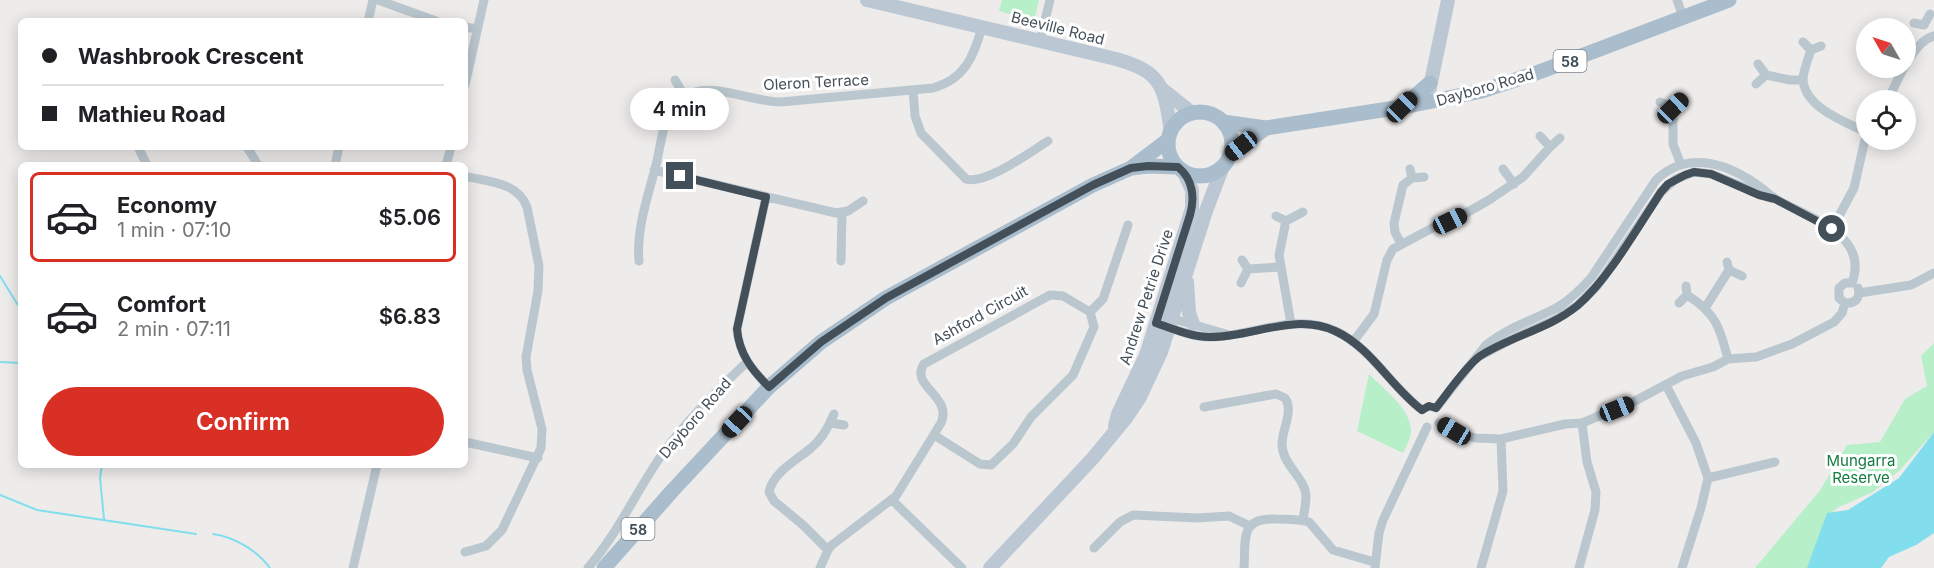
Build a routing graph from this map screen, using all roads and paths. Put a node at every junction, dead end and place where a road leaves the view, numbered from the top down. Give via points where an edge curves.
1 (373, 0) edge
2 (378, 0) edge
3 (484, 0) edge
4 (867, 0) edge
5 (1050, 0) edge
6 (1448, 0) edge
7 (1677, 0) edge
8 (1729, 0) edge
9 (1930, 14) dead end
10 (1683, 17) junction
11 (369, 18) edge
12 (428, 18) edge
13 (982, 27) junction
14 (468, 28) edge
15 (477, 29) junction
16 (1931, 37) edge
17 (1040, 41) junction
18 (1803, 42) dead end
19 (1821, 46) dead end
20 (1811, 50) junction
21 (1758, 64) dead end
22 (468, 71) edge
23 (1766, 75) junction
24 (675, 80) dead end
25 (1430, 80) junction
26 (1803, 80) junction
27 (1756, 84) dead end
28 (1162, 89) junction
29 (913, 90) junction
30 (1893, 90) edge
31 (685, 97) junction
32 (1454, 98) junction
33 (1683, 99) dead end
34 (1660, 102) dead end
35 (1429, 103) junction
36 (1402, 107) junction
37 (1673, 108) junction
38 (1192, 113) junction
39 (1224, 122) junction
40 (1266, 128) junction
41 (1856, 128) edge
42 (1169, 136) junction
43 (1540, 136) dead end
44 (1560, 138) dead end
45 (1048, 141) dead end
46 (1550, 147) junction
47 (1862, 150) edge
48 (1226, 160) junction
49 (1680, 165) junction
50 (1131, 168) junction
51 (1181, 169) junction
52 (1503, 169) dead end
53 (654, 170) junction
54 (1424, 177) dead end
55 (468, 178) edge
56 (1515, 184) junction
57 (766, 197) junction
58 (1775, 199) junction
59 (863, 201) dead end
60 (1303, 212) dead end
61 (842, 213) junction
62 (1276, 216) dead end
63 (1286, 221) junction
64 (1128, 225) dead end
65 (1832, 229) junction
66 (1401, 244) junction
67 (639, 261) dead end
68 (841, 261) dead end
69 (1280, 267) junction
70 (1934, 273) edge
71 (1742, 276) dead end
72 (1185, 278) junction
73 (1241, 283) dead end
74 (1852, 283) junction
75 (1859, 293) junction
76 (1678, 303) dead end
77 (1845, 303) junction
78 (1705, 308) junction
79 (1090, 312) junction
80 (1164, 321) junction
81 (1193, 324) junction
82 (1291, 324) junction
83 (1228, 334) junction
84 (1353, 342) junction
85 (1478, 358) junction
86 (1728, 359) junction
87 (747, 362) junction
88 (1666, 385) junction
89 (769, 387) junction
90 (1204, 407) dead end
91 (1436, 408) junction
92 (1422, 410) junction
93 (1439, 423) junction
94 (1582, 423) junction
95 (844, 425) dead end
96 (1426, 427) junction
97 (934, 435) junction
98 (1501, 439) junction
99 (468, 443) edge
100 (538, 458) junction
101 (1775, 462) dead end
102 (376, 468) edge
103 (1708, 478) junction
104 (891, 501) junction
105 (1303, 520) junction
106 (1250, 526) junction
107 (1094, 548) dead end
108 (828, 550) junction
109 (465, 552) dead end
110 (1375, 565) edge
111 (353, 568) edge
112 (588, 568) edge
113 (603, 568) edge
114 (820, 568) edge
115 (962, 568) edge
116 (990, 568) edge
117 (1244, 568) edge
118 (1481, 568) edge
119 (1579, 568) edge
120 (1682, 568) edge

1 - 11 street
2 - 12 street
3 - 15 street
4 - 13 street, Beeville Road
5 - 17 street
6 - 25 street
7 - 10 street
8 - 10 main road, Dayboro Road / 58
9 - 16 street via 1919,24
10 - 32 main road, Dayboro Road / 58 via 1506,84
13 - 17 street, Beeville Road
13 - 29 street, Oleron Terrace via 973,56 958,76 942,85
14 - 15 street
15 - 22 street
16 - 30 street via 1915,50
17 - 28 street, Beeville Road via 1141,68
18 - 20 street
19 - 20 street
20 - 26 street
21 - 23 street
23 - 26 street
23 - 27 street
24 - 31 street
25 - 32 main road
25 - 35 street
25 - 36 main road
26 - 41 street via 1809,94 1824,110
28 - 38 street, Beeville Road
28 - 42 street
29 - 31 street, Oleron Terrace via 781,102 713,91
29 - 45 street via 921,133 971,184
31 - 53 street via 668,117
32 - 35 main road, Dayboro Road / 58
33 - 37 street
34 - 37 street
35 - 36 main road, Dayboro Road / 58
36 - 40 main road, Dayboro Road / 58
37 - 49 street via 1672,144
38 - 39 main road, 58 via 1211,114
38 - 42 main road, 58 via 1181,118
39 - 40 main road, Dayboro Road / 58
39 - 48 main road via 1232,140
40 - 48 main road, Dayboro Road / 58
42 - 50 main road, Dayboro Road / 58
42 - 51 main road via 1169,152
43 - 46 street
44 - 46 street
46 - 56 street
47 - 65 street via 1854,188
48 - 51 main road, 58 via 1204,176
48 - 72 street, Andrew Petrie Drive
49 - 58 street via 1720,165
49 - 85 street via 1656,180 1580,290 1555,309 1496,337
50 - 51 main road, Dayboro Road / 58
50 - 89 main road, Dayboro Road / 58 via 886,298 821,342
51 - 80 street, Andrew Petrie Drive via 1192,190 1192,208
52 - 56 street
53 - 57 street
53 - 67 street via 639,239
54 - 66 street via 1411,173 1403,185 1394,223
55 - 100 street via 514,189 527,207 539,267 526,357 543,438
56 - 66 street via 1461,216
57 - 61 street
57 - 87 street via 738,318 738,338
58 - 65 street
58 - 85 street via 1711,174 1694,172 1676,179 1661,192 1598,285 1578,305
59 - 61 street
60 - 63 street
61 - 68 street
62 - 63 street
63 - 69 street
64 - 79 street via 1103,299
65 - 74 street via 1851,249
66 - 84 street via 1387,260 1374,314
69 - 73 street via 1245,265
69 - 82 street
70 - 75 street via 1919,283
71 - 78 street via 1728,266
72 - 80 street, Andrew Petrie Drive
72 - 81 street
74 - 75 street
74 - 77 street via 1839,288 1839,298
75 - 77 street via 1855,301
76 - 78 street via 1686,291
77 - 86 street via 1834,322 1792,344 1756,357
78 - 86 street via 1718,325
79 - 97 street via 1094,327 1073,375 1031,417 995,462 980,464
79 - 97 street, Ashford Circuit via 1063,296 1050,295 924,364 920,377 944,411
80 - 81 street
80 - 83 street via 1210,337
80 - 116 street, Andrew Petrie Drive via 1118,414 1114,431
81 - 83 street
82 - 83 street
82 - 84 street via 1326,327
84 - 92 street
85 - 91 street
86 - 88 street
87 - 89 street
87 - 112 street, Dayboro Road via 663,453
88 - 94 street
88 - 103 street via 1696,442
89 - 113 main road, Dayboro Road / 58
90 - 105 street via 1276,394 1285,398 1288,410 1283,453 1304,489
91 - 92 street
91 - 93 street
92 - 96 street via 1420,420
93 - 96 street
93 - 98 street via 1475,438
94 - 98 street
94 - 119 street via 1596,492
95 - 108 street via 832,418 812,448 772,482 769,492
96 - 110 street via 1383,520
97 - 104 street, Ashford Circuit
98 - 118 street via 1503,491
99 - 100 street
100 - 109 street via 502,530 486,546
101 - 103 street
102 - 111 street
103 - 120 street
104 - 108 street, Ashford Circuit
104 - 115 street
105 - 106 street via 1259,519
105 - 110 street via 1314,525 1333,550
106 - 107 street via 1229,516 1133,514
106 - 117 street
108 - 114 street

